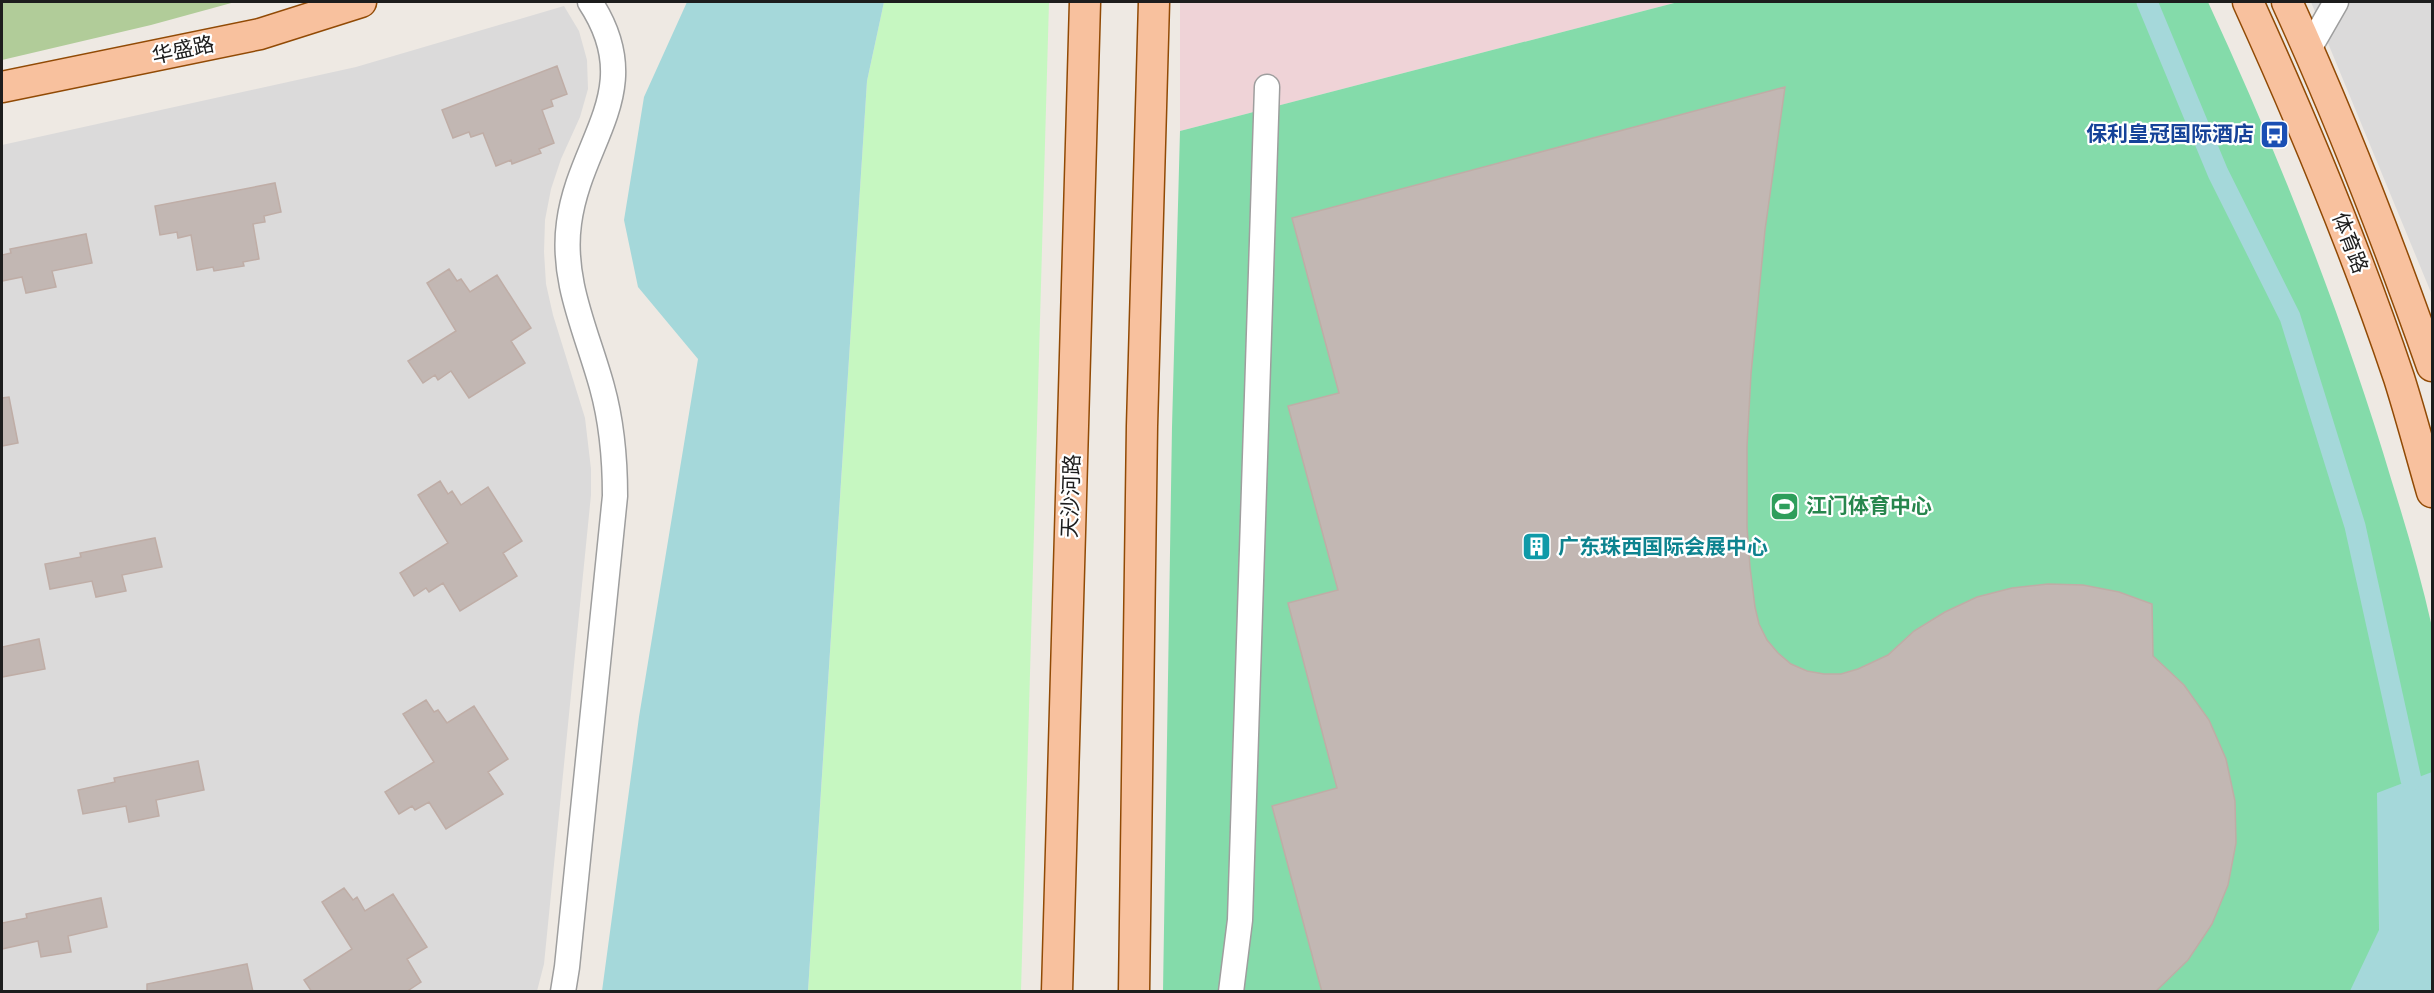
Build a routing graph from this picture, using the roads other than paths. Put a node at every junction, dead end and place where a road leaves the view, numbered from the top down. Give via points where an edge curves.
1 (361, 2) edge
2 (590, 2) edge
3 (1085, 2) edge
4 (1154, 2) edge
5 (2248, 2) edge
6 (2287, 2) edge
7 (2336, 2) edge
8 (2309, 49) junction
9 (2, 87) edge
10 (1268, 87) dead end
11 (2433, 366) edge
12 (2433, 492) edge
13 (562, 992) edge
14 (1057, 992) edge
15 (1134, 992) edge
16 (1231, 992) edge

1 - 9 main road, 华盛路 via 260,34
2 - 13 street via 609,42 612,93 603,126 574,195 568,252 576,309 609,413 615,496
3 - 14 main road, 天沙河路
4 - 15 main road via 1141,438
5 - 12 main road, 体育路 via 2348,236 2399,379
6 - 8 main road, 体育路
7 - 8 street
8 - 11 main road, 体育路 via 2382,223
10 - 16 street via 1240,920

